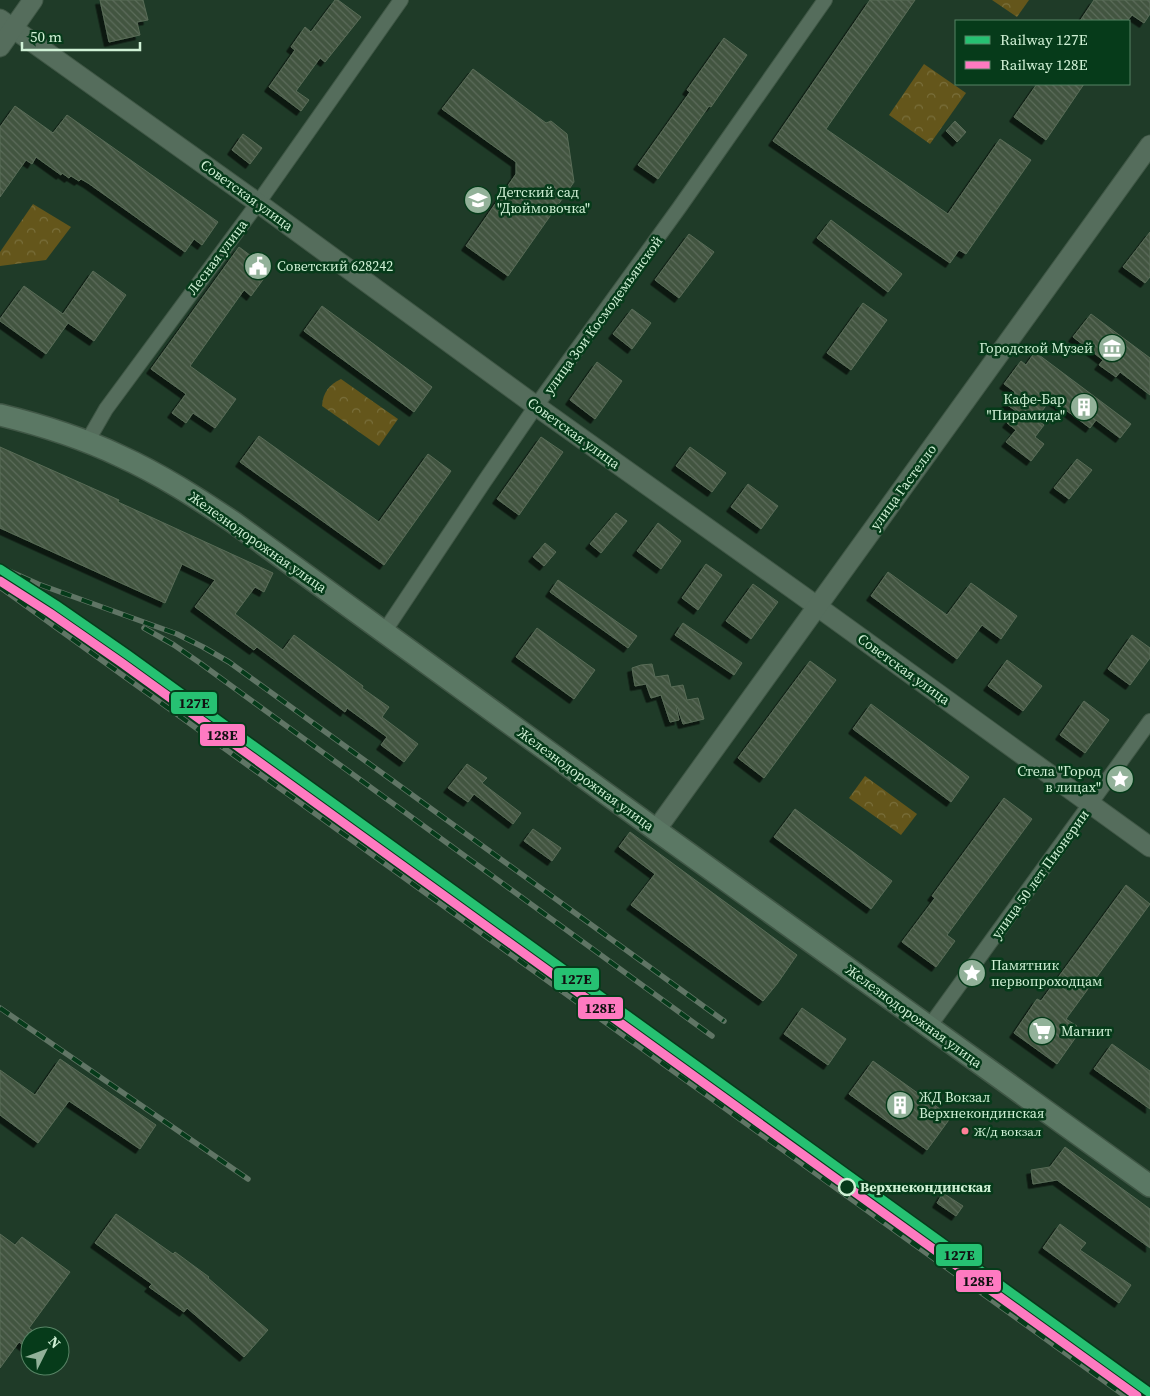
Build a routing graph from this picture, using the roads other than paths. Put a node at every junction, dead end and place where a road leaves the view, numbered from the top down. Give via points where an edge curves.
1 (33, 0) edge
2 (401, 0) edge
3 (825, 0) edge
4 (7, 23) edge
5 (0, 47) edge
6 (1150, 145) edge
7 (258, 203) junction
8 (536, 406) junction
9 (0, 415) edge
10 (87, 442) junction
11 (817, 606) junction
12 (384, 632) junction
13 (1150, 721) edge
14 (1090, 804) junction
15 (656, 830) junction
16 (1150, 847) edge
17 (929, 1027) junction
18 (1150, 1186) edge

1 - 4 street
2 - 7 street, Лесная улица
3 - 8 street, улица Зои Космодемьянской
4 - 5 street
4 - 7 street, Советская улица
6 - 11 street, улица Гастелло
7 - 8 street, Советская улица
7 - 10 street, Лесная улица via 106,409
8 - 11 street, Советская улица
8 - 12 street, улица Зои Космодемьянской
9 - 10 main road, Железнодорожная улица
10 - 12 main road, Железнодорожная улица via 146,468 190,494
11 - 14 street, Советская улица
11 - 15 street, улица Гастелло
12 - 15 main road, Железнодорожная улица
13 - 14 street, улица 50 лет Пионерии
14 - 16 street, Советская улица
14 - 17 street, улица 50 лет Пионерии
15 - 17 main road, Железнодорожная улица
17 - 18 main road, Железнодорожная улица

